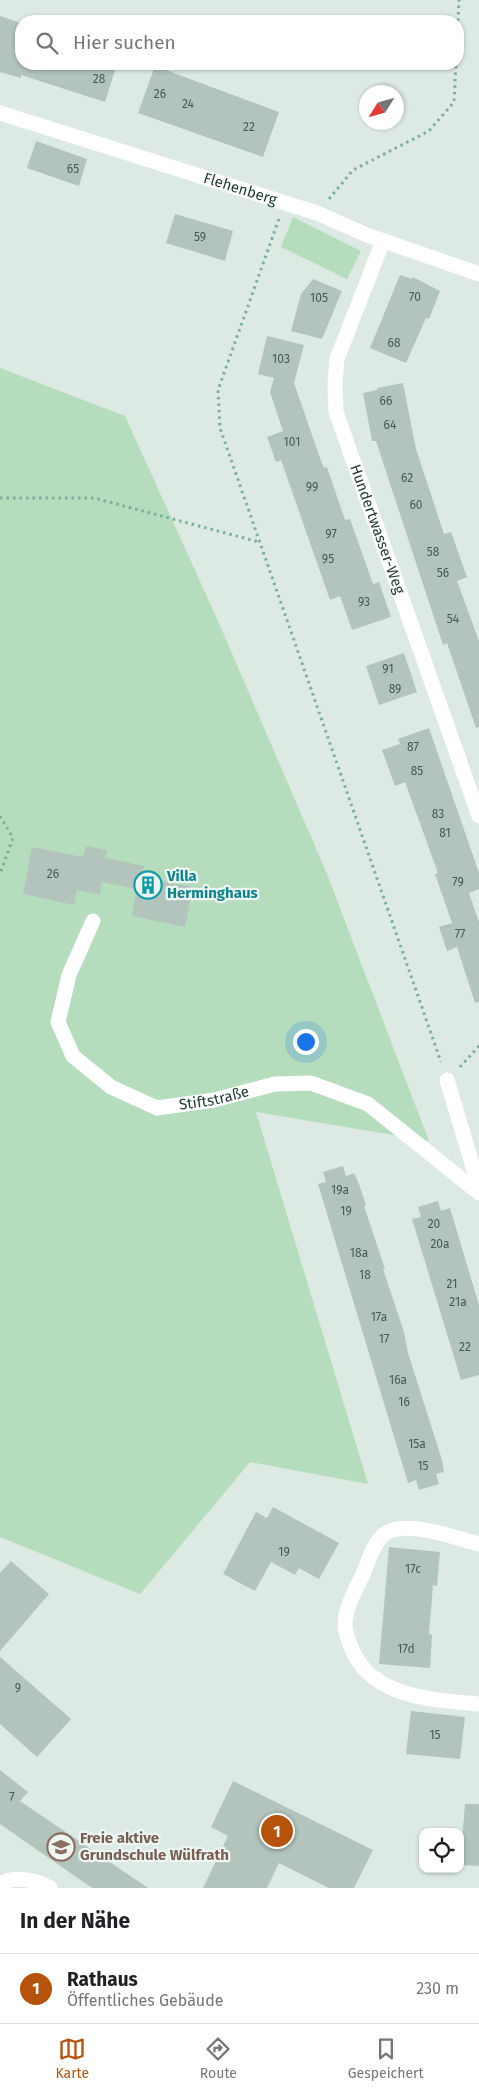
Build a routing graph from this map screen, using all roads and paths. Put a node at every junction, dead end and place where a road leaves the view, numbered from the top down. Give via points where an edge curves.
1 (459, 0) edge
2 (458, 15) edge
3 (456, 70) edge
4 (0, 113) edge
5 (285, 204) junction
6 (317, 213) junction
7 (383, 241) junction
8 (479, 274) edge
9 (0, 498) edge
10 (259, 542) junction
11 (0, 816) edge
12 (479, 816) edge
13 (0, 874) edge
14 (93, 921) dead end
15 (479, 1046) edge
16 (448, 1080) junction
17 (479, 1187) edge
18 (479, 1193) edge
19 (479, 1544) edge
20 (479, 1704) edge
21 (0, 1884) edge
22 (50, 1888) edge

1 - 2 path
3 - 6 path via 454,102 429,131 353,170
4 - 5 street, Flehenberg
5 - 6 street, Flehenberg
5 - 10 path via 218,390 220,428
6 - 7 street, Flehenberg
7 - 8 street, Flehenberg
7 - 12 street, Hundertwasser-Weg via 337,359 334,383 336,412
9 - 10 path via 94,498
10 - 16 path
11 - 13 path via 13,838
14 - 18 street, Stiftstraße via 69,975 58,1022 74,1056 112,1087 157,1108 214,1100 275,1084 311,1083 368,1104
15 - 16 path
16 - 17 street
19 - 20 street via 404,1527 390,1530 377,1542 348,1607 345,1626 354,1656 365,1671 394,1690 421,1699
21 - 22 street via 5,1881 38,1881

